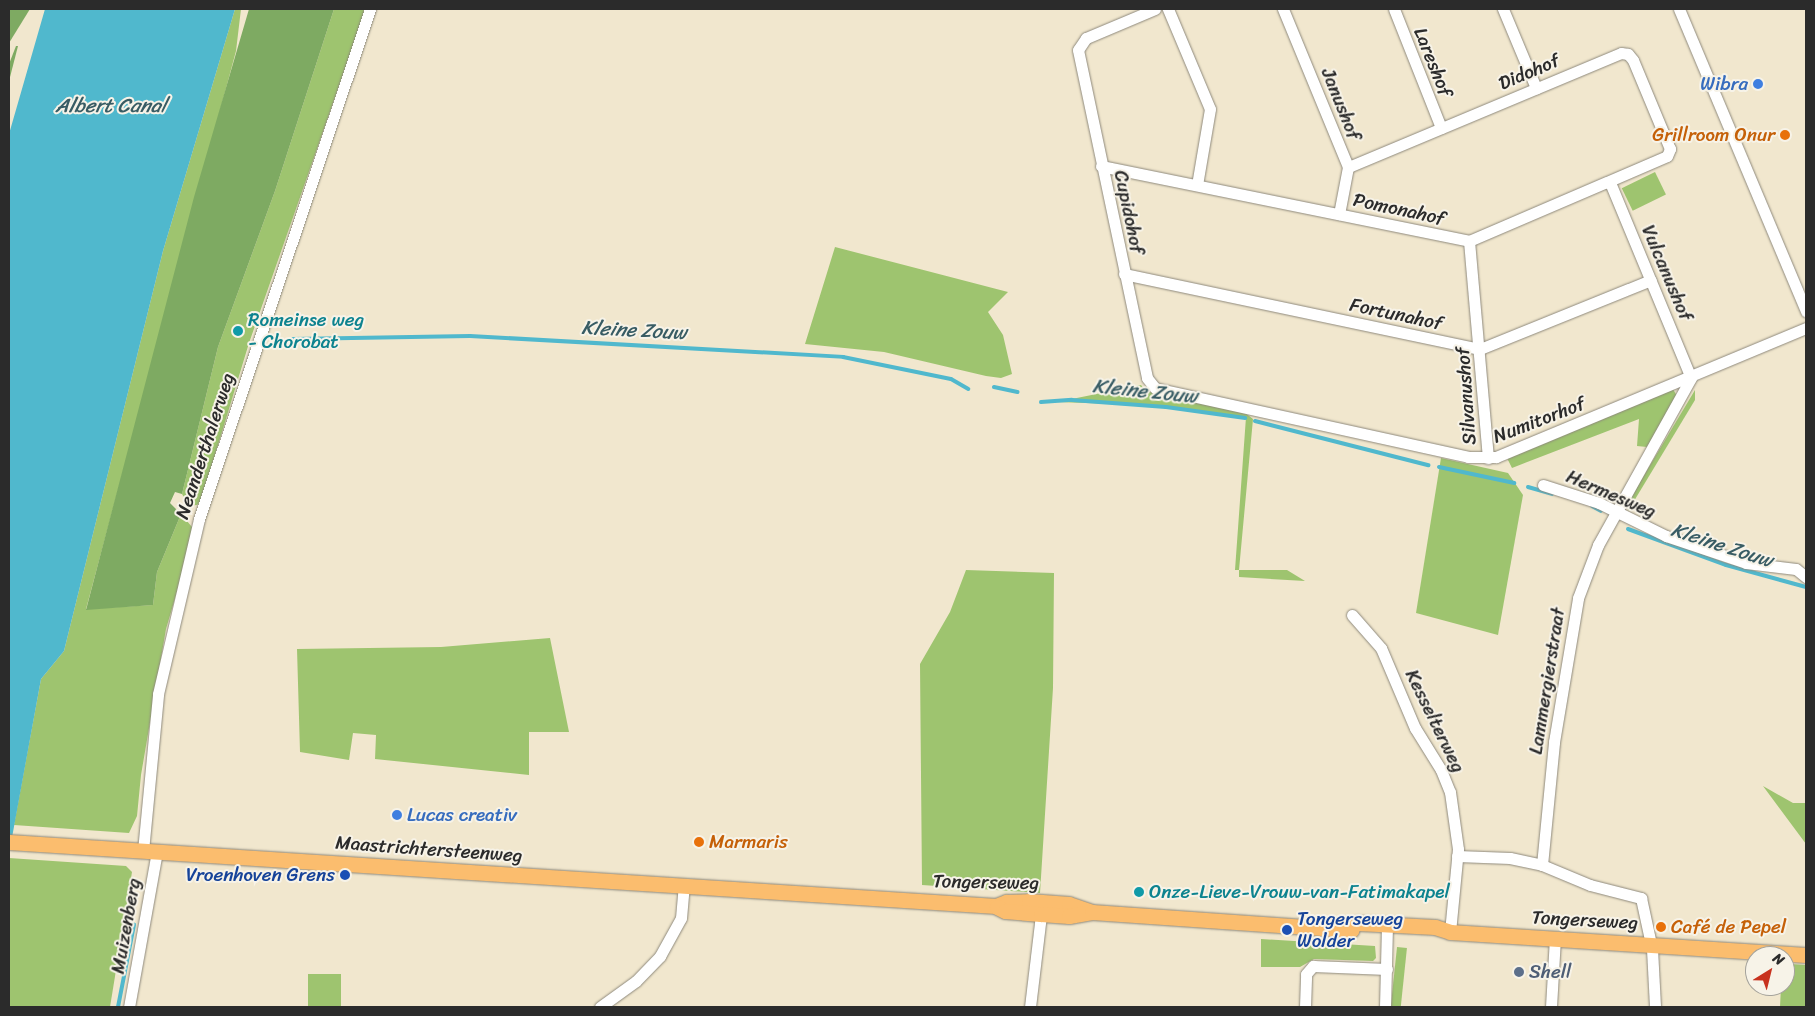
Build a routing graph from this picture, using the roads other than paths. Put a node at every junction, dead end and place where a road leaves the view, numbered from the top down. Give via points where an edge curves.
1 (370, 9) edge
2 (1154, 9) edge
3 (1168, 9) edge
4 (1283, 9) edge
5 (1394, 9) edge
6 (1503, 9) edge
7 (1680, 9) edge
8 (1536, 88) junction
9 (1441, 128) junction
10 (1101, 166) junction
11 (1348, 167) junction
12 (1610, 182) junction
13 (1197, 185) junction
14 (1339, 214) junction
15 (1469, 241) junction
16 (1124, 274) junction
17 (1651, 280) junction
18 (1806, 311) edge
19 (1806, 328) edge
20 (1480, 349) junction
21 (1691, 378) junction
22 (1155, 388) joint
23 (1488, 458) junction
24 (1543, 485) dead end
25 (1616, 514) junction
26 (1806, 578) edge
27 (1352, 615) dead end
28 (9, 842) edge
29 (150, 851) junction
30 (1457, 856) junction
31 (1542, 865) junction
32 (684, 886) junction
33 (848, 895) joint
34 (1042, 908) junction
35 (1387, 929) junction
36 (1450, 932) junction
37 (1555, 938) junction
38 (1649, 943) junction
39 (1806, 955) edge
40 (1386, 969) junction
41 (129, 1007) edge
42 (600, 1007) edge
43 (1030, 1007) edge
44 (1305, 1007) edge
45 (1385, 1007) edge
46 (1551, 1007) edge
47 (1655, 1007) edge

1 - 29 street, Neanderthalerweg via 199,519 158,694 145,819
2 - 10 street, Cupidohof via 1081,42 1078,60
3 - 13 street via 1210,109
4 - 11 street, Janushof
5 - 9 street, Lareshof
6 - 8 street
7 - 18 street
8 - 9 street, Didohof
8 - 12 street, Didohof via 1621,53 1628,54 1670,149 1668,156
9 - 11 street, Didohof
10 - 13 street, Pomonahof
10 - 16 street, Cupidohof
11 - 14 street, Janushof
12 - 15 street
12 - 17 street, Vulcanushof
13 - 14 street, Pomonahof
14 - 15 street, Pomonahof
15 - 20 street, Silvanushof
16 - 20 street, Fortunahof
16 - 22 street, Cupidohof via 1147,378
17 - 20 street
17 - 21 street, Vulcanushof
19 - 21 street, Numitorhof
20 - 23 street, Silvanushof
21 - 23 street, Numitorhof via 1503,455
21 - 25 street, Lammergierstraat
22 - 23 street, Numitorhof via 1468,457
24 - 25 street, Hermesweg via 1598,504
25 - 26 street, Hermesweg via 1728,558 1764,567 1796,569
25 - 31 street, Lammergierstraat via 1592,560 1569,639 1550,768
27 - 30 street, Kesselterweg via 1382,648 1415,728 1446,782 1457,826
28 - 29 main road, Maastrichtersteenweg
29 - 32 main road, Maastrichtersteenweg
29 - 41 street, Muizenberg
30 - 31 street via 1510,858
30 - 36 street, Kesselterweg
31 - 38 street via 1590,884 1641,898 1645,906
32 - 33 main road, Maastrichtersteenweg
32 - 42 street via 681,918 660,956 636,981
33 - 34 main road, Tongerseweg via 996,906 1005,911
34 - 35 main road, Tongerseweg via 1069,916 1092,912 1342,927 1359,932
34 - 43 street
35 - 36 main road, Tongerseweg via 1435,937
35 - 40 street
36 - 37 main road, Tongerseweg
37 - 38 main road, Tongerseweg
37 - 46 street
38 - 39 main road, Tongerseweg
38 - 47 street
40 - 44 street via 1317,964 1310,967 1306,974
40 - 45 street

